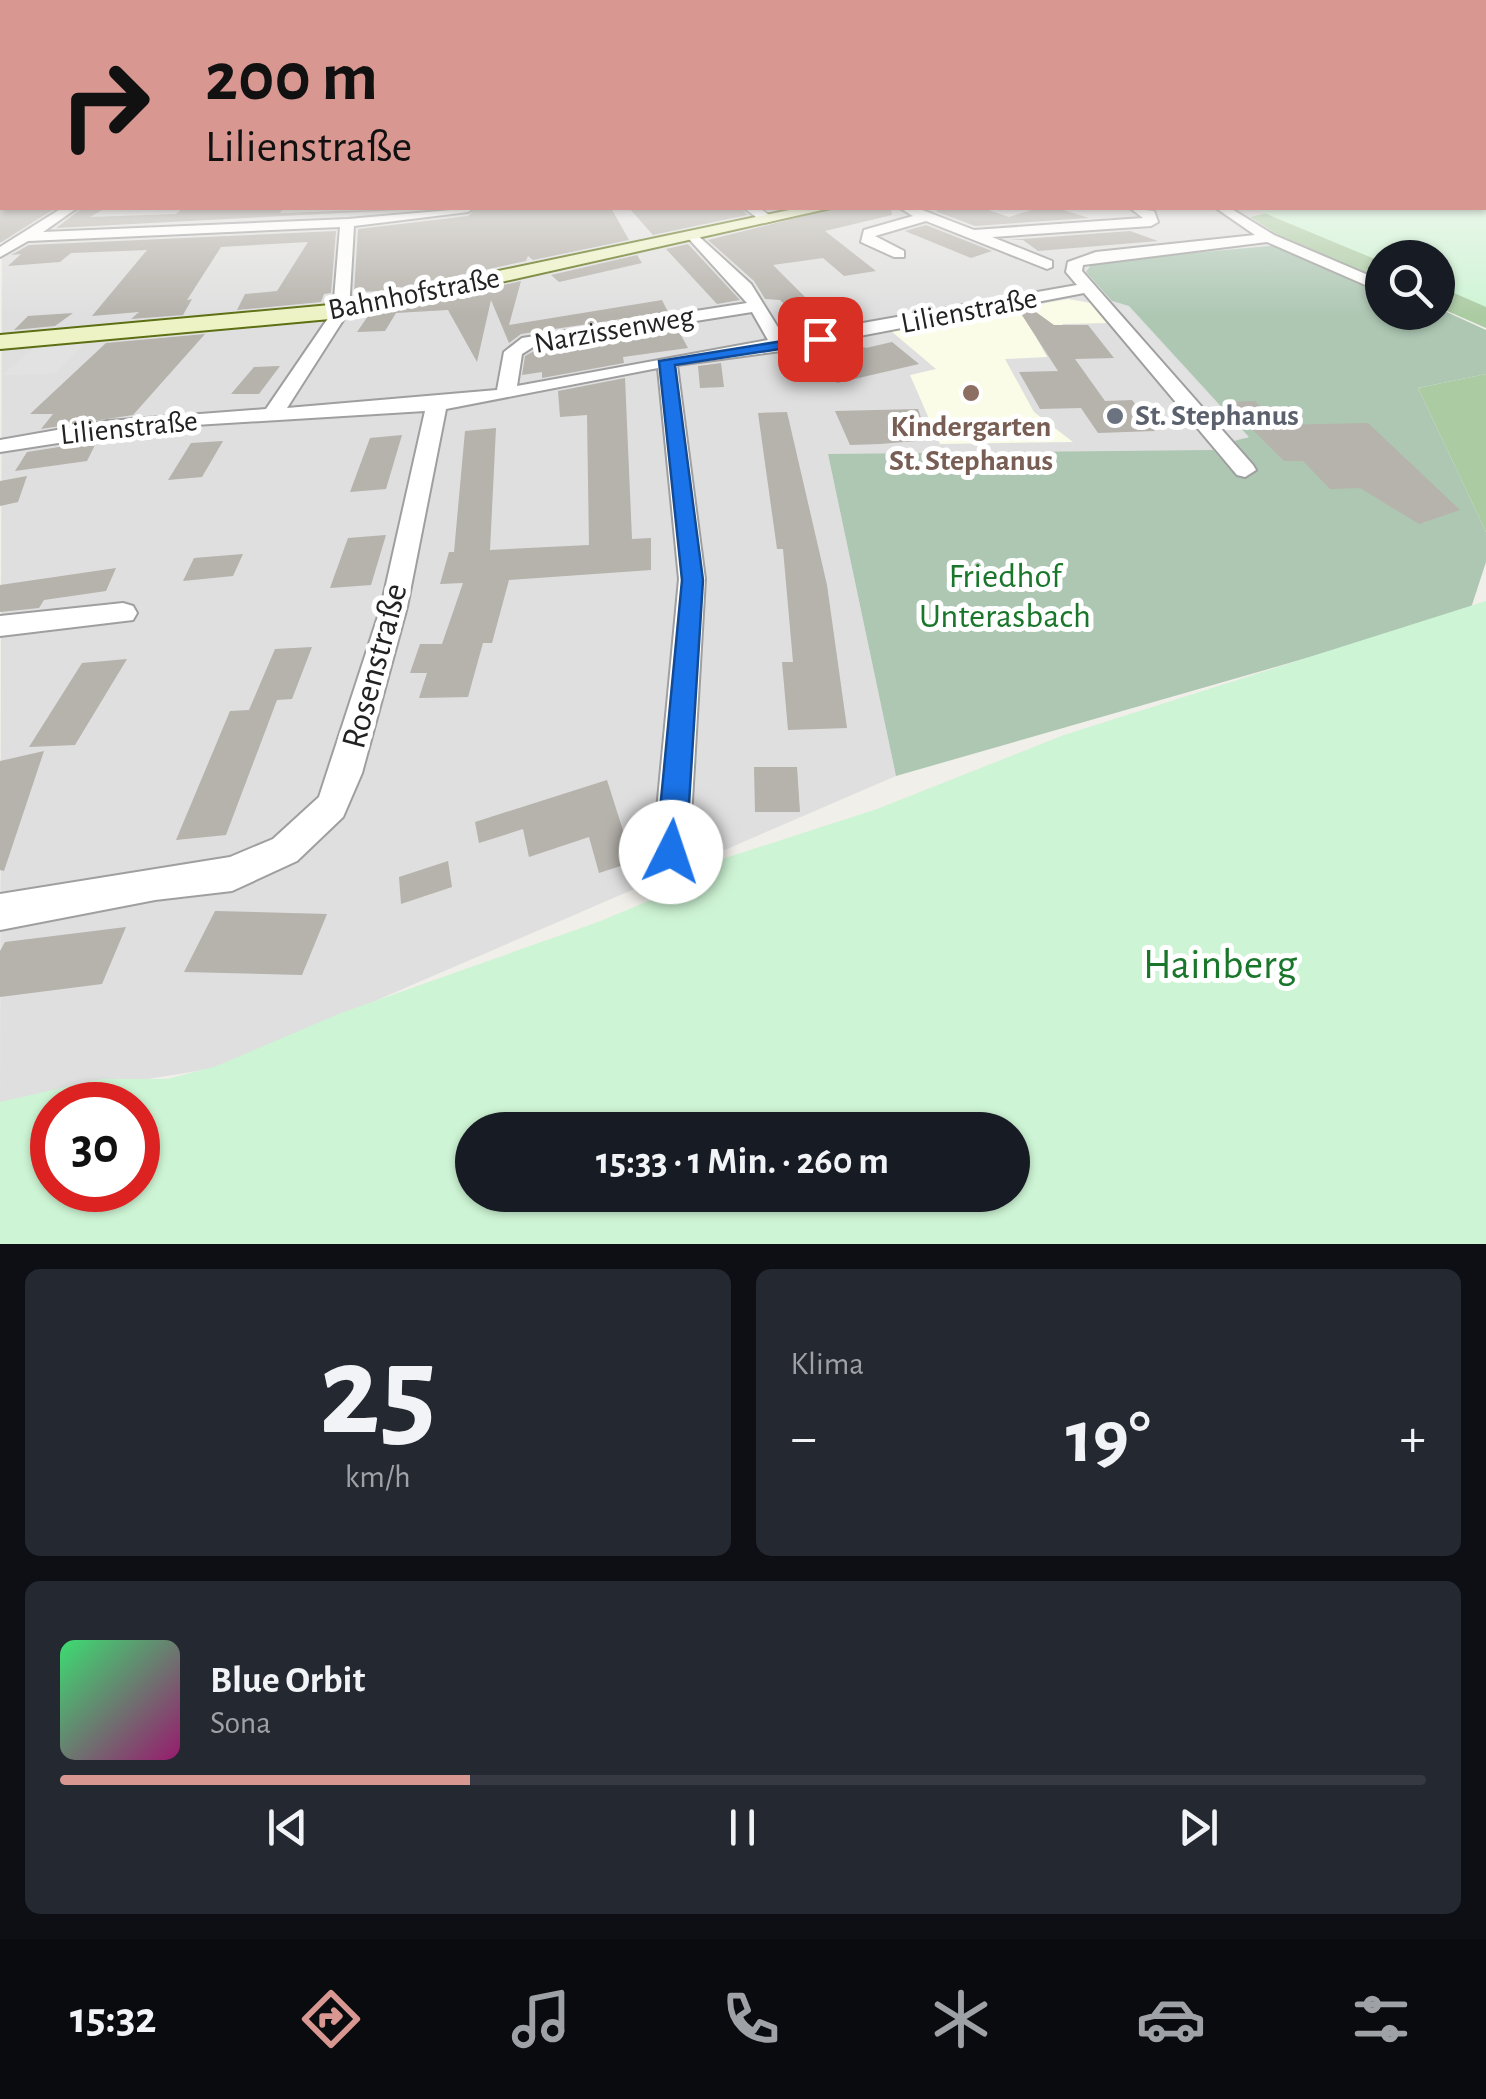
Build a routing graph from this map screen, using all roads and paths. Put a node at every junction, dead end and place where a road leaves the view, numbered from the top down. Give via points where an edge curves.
1 (67, 210) edge
2 (297, 210) edge
3 (452, 210) edge
4 (801, 210) edge
5 (912, 210) edge
6 (1225, 210) edge
7 (1143, 211) edge
8 (760, 214) edge
9 (928, 216) junction
10 (348, 223) junction
11 (284, 227) junction
12 (974, 234) junction
13 (694, 236) junction
14 (22, 237) junction
15 (1269, 238) junction
16 (0, 253) edge
17 (899, 254) dead end
18 (1047, 264) dead end
19 (1365, 279) edge
20 (1086, 288) junction
21 (760, 306) junction
22 (341, 310) junction
23 (0, 342) edge
24 (782, 346) junction
25 (667, 361) junction
26 (506, 394) junction
27 (437, 404) junction
28 (266, 415) junction
29 (2, 444) edge
30 (1245, 470) dead end
31 (122, 612) dead end
32 (0, 626) edge
33 (671, 852) dead end
34 (0, 912) edge

1 - 14 street
2 - 11 street
3 - 10 street
4 - 8 street, Bahnhofstraße
5 - 9 street
6 - 15 street
7 - 12 street via 1151,222
8 - 13 street, Bahnhofstraße
9 - 12 street
9 - 17 street via 866,238
10 - 11 street
10 - 22 street
11 - 14 street
12 - 18 street
13 - 21 street
13 - 22 street, Bahnhofstraße
14 - 16 street
15 - 19 street
15 - 20 street via 1076,262 1074,272
20 - 24 street, Lilienstraße
20 - 30 street
21 - 24 street
21 - 26 street, Narzissenweg via 528,342 513,352
22 - 23 street, Bahnhofstraße
22 - 28 street
24 - 25 street, Lilienstraße
25 - 26 street, Lilienstraße
25 - 33 street via 692,580
26 - 27 street, Lilienstraße
27 - 28 street, Lilienstraße
27 - 34 street, Rosenstraße via 394,607 331,807 285,850 232,874
28 - 29 street, Lilienstraße
31 - 32 street

